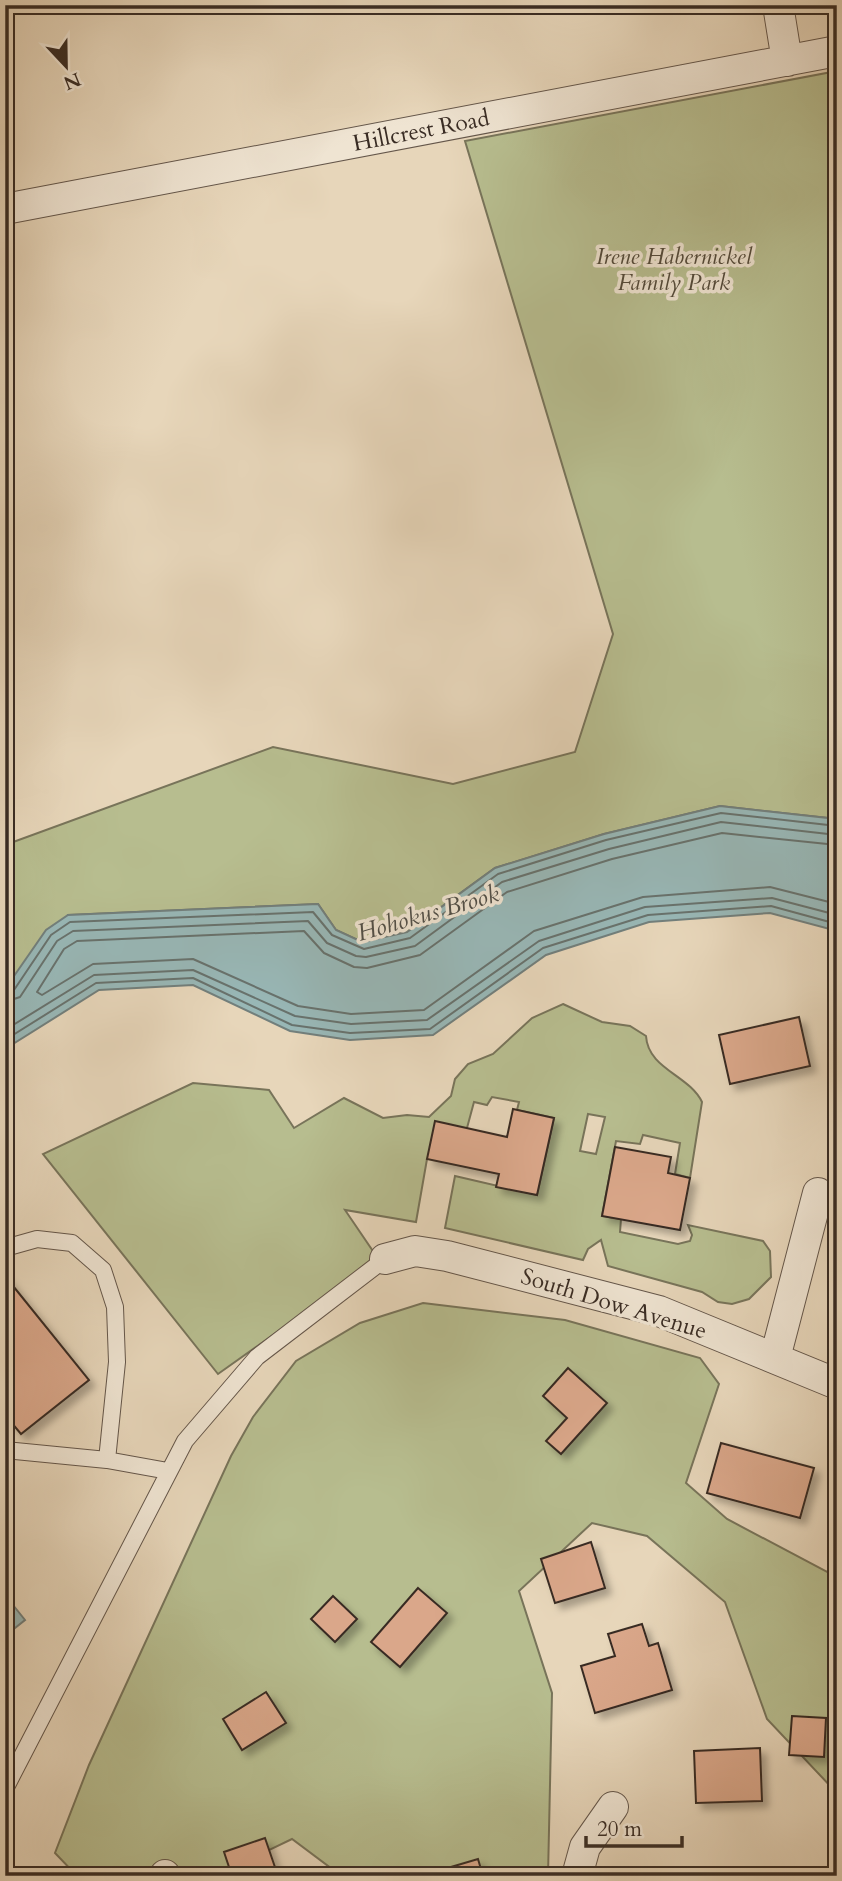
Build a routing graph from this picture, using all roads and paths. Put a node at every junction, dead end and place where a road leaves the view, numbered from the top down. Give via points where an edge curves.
1 (778, 5) edge
2 (837, 51) edge
3 (787, 61) junction
4 (5, 209) edge
5 (818, 1193) dead end
6 (5, 1248) edge
7 (384, 1259) joint
8 (775, 1358) junction
9 (837, 1384) edge
10 (5, 1450) edge
11 (107, 1460) junction
12 (168, 1471) junction
13 (5, 1789) edge
14 (613, 1807) dead end
15 (578, 1876) edge

1 - 3 street
2 - 3 street, Hillcrest Road
3 - 4 street, Hillcrest Road
5 - 8 street
6 - 11 lane via 37,1239 72,1243 103,1270 115,1307 117,1362
7 - 8 street, South Dow Avenue via 415,1251 533,1278 659,1311
7 - 12 lane via 257,1357 186,1441
8 - 9 street, South Dow Avenue
10 - 11 lane
11 - 12 lane
12 - 13 lane
14 - 15 street via 585,1847

